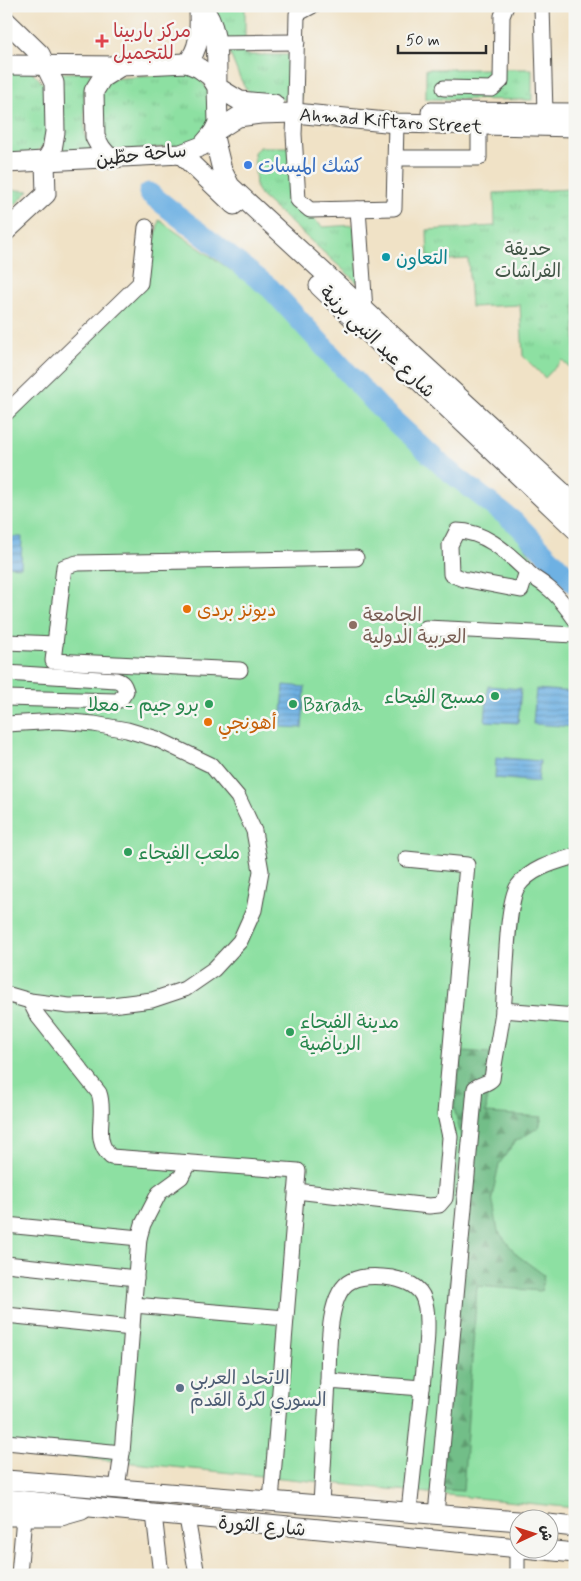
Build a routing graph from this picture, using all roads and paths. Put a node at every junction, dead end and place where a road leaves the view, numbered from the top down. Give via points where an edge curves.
1 (200, 6) edge
2 (312, 6) edge
3 (506, 6) edge
4 (542, 6) edge
5 (6, 21) edge
6 (296, 42) junction
7 (216, 43) junction
8 (187, 63) junction
9 (6, 65) edge
10 (46, 66) junction
11 (121, 66) junction
12 (217, 87) junction
13 (444, 88) dead end
14 (295, 109) junction
15 (544, 113) junction
16 (575, 113) edge
17 (396, 124) junction
18 (479, 126) junction
19 (575, 127) edge
20 (213, 132) junction
21 (181, 154) junction
22 (396, 158) junction
23 (110, 159) junction
24 (45, 162) junction
25 (6, 163) edge
26 (358, 209) junction
27 (146, 227) dead end
28 (6, 232) edge
29 (364, 310) junction
30 (6, 413) edge
31 (575, 504) edge
32 (575, 529) edge
33 (356, 558) dead end
34 (527, 571) junction
35 (575, 619) edge
36 (426, 628) dead end
37 (575, 635) edge
38 (6, 642) edge
39 (55, 644) junction
40 (240, 670) dead end
41 (6, 673) edge
42 (6, 698) edge
43 (6, 724) edge
44 (575, 856) edge
45 (406, 859) dead end
46 (6, 994) edge
47 (30, 1001) junction
48 (503, 1010) junction
49 (575, 1016) edge
50 (188, 1163) junction
51 (296, 1191) junction
52 (6, 1224) edge
53 (139, 1238) junction
54 (6, 1264) edge
55 (136, 1278) junction
56 (134, 1305) junction
57 (6, 1315) edge
58 (285, 1318) junction
59 (132, 1328) junction
60 (328, 1381) junction
61 (422, 1388) junction
62 (6, 1442) edge
63 (122, 1453) junction
64 (6, 1470) edge
65 (6, 1480) edge
66 (110, 1488) junction
67 (6, 1499) edge
68 (270, 1501) junction
69 (321, 1504) junction
70 (91, 1506) junction
71 (409, 1511) junction
72 (154, 1514) junction
73 (436, 1514) junction
74 (15, 1516) edge
75 (188, 1518) junction
76 (508, 1520) edge
77 (558, 1525) edge
78 (575, 1526) edge
79 (508, 1547) edge
80 (558, 1551) edge
81 (575, 1553) edge
82 (518, 1558) edge
83 (19, 1575) edge
84 (161, 1575) edge
85 (197, 1575) edge
86 (517, 1575) edge

1 - 7 main road via 211,21
1 - 8 main road via 198,44
2 - 6 street via 296,14
3 - 13 street via 502,16 501,81 492,89
4 - 15 street
5 - 10 main road via 40,54
6 - 7 street
6 - 14 street
7 - 12 main road
8 - 11 main road
8 - 12 main road via 210,76
9 - 10 main road
10 - 11 main road
10 - 24 main road via 54,83 55,132 52,150
11 - 23 main road via 102,78 94,91 95,137
12 - 14 main road, Ahmad Kiftaro Street via 240,101
12 - 20 main road via 218,123
14 - 15 main road, Ahmad Kiftaro Street
14 - 17 main road, Ahmad Kiftaro Street
14 - 20 main road, Ahmad Kiftaro Street via 238,117
14 - 26 street via 298,200 310,210
15 - 16 main road, Ahmad Kiftaro Street
17 - 18 main road, Ahmad Kiftaro Street
17 - 22 street
18 - 19 main road, Ahmad Kiftaro Street
18 - 22 street via 479,158
20 - 21 main road, ساحة حطّين via 202,146
20 - 29 main road, شارع عبد النبي برنية via 222,170 230,186
21 - 23 main road, ساحة حطّين
21 - 32 main road, شارع عبد النبي برنية
22 - 26 street via 394,208
23 - 24 main road, ساحة حطّين
24 - 25 main road, ساحة حطّين
24 - 28 main road via 46,194
26 - 29 street
27 - 30 street via 140,283
29 - 31 main road, شارع عبد النبي برنية
33 - 39 street via 76,562 64,567
34 - 34 street via 485,538 469,531 457,531 450,545 451,574 463,579 521,590
34 - 35 street via 548,587
36 - 37 street
38 - 39 street
39 - 40 street via 52,661
41 - 42 street via 116,680 122,682 126,691 120,700 115,701
43 - 47 street via 58,721 127,730 157,739 211,765 238,797 254,831 261,871 254,910 240,941 214,969 185,989 152,1000 112,1005 70,1006
44 - 48 street via 549,864 529,875 517,887 512,905
45 - 51 street via 467,865 445,1114 450,1137 445,1198 439,1205 429,1206
46 - 47 street
47 - 50 street via 99,1093 102,1102 101,1145 105,1152 111,1157
48 - 49 street
48 - 73 street via 492,1079 475,1088
50 - 51 street via 298,1171
50 - 53 street via 181,1178 159,1193
51 - 58 street
52 - 53 street
53 - 55 street
54 - 55 street
55 - 56 street
56 - 58 street
56 - 59 street
57 - 59 street
58 - 68 street
59 - 63 street
60 - 61 street
60 - 61 street via 331,1327 339,1292 350,1281 381,1276 411,1284 425,1300
60 - 69 street
61 - 71 street
62 - 63 street
63 - 66 street
64 - 66 main road
65 - 66 main road, شارع الثورة
66 - 68 main road, شارع الثورة
67 - 70 main road, شارع الثورة
68 - 69 main road, شارع الثورة
69 - 71 main road, شارع الثورة
70 - 72 main road, شارع الثورة
70 - 74 main road via 61,1516
71 - 73 main road, شارع الثورة
72 - 75 main road, شارع الثورة
72 - 84 street
73 - 76 main road, شارع الثورة
74 - 83 street
75 - 79 main road, شارع الثورة
75 - 85 street
77 - 78 main road
80 - 81 main road, شارع الثورة
82 - 86 street

